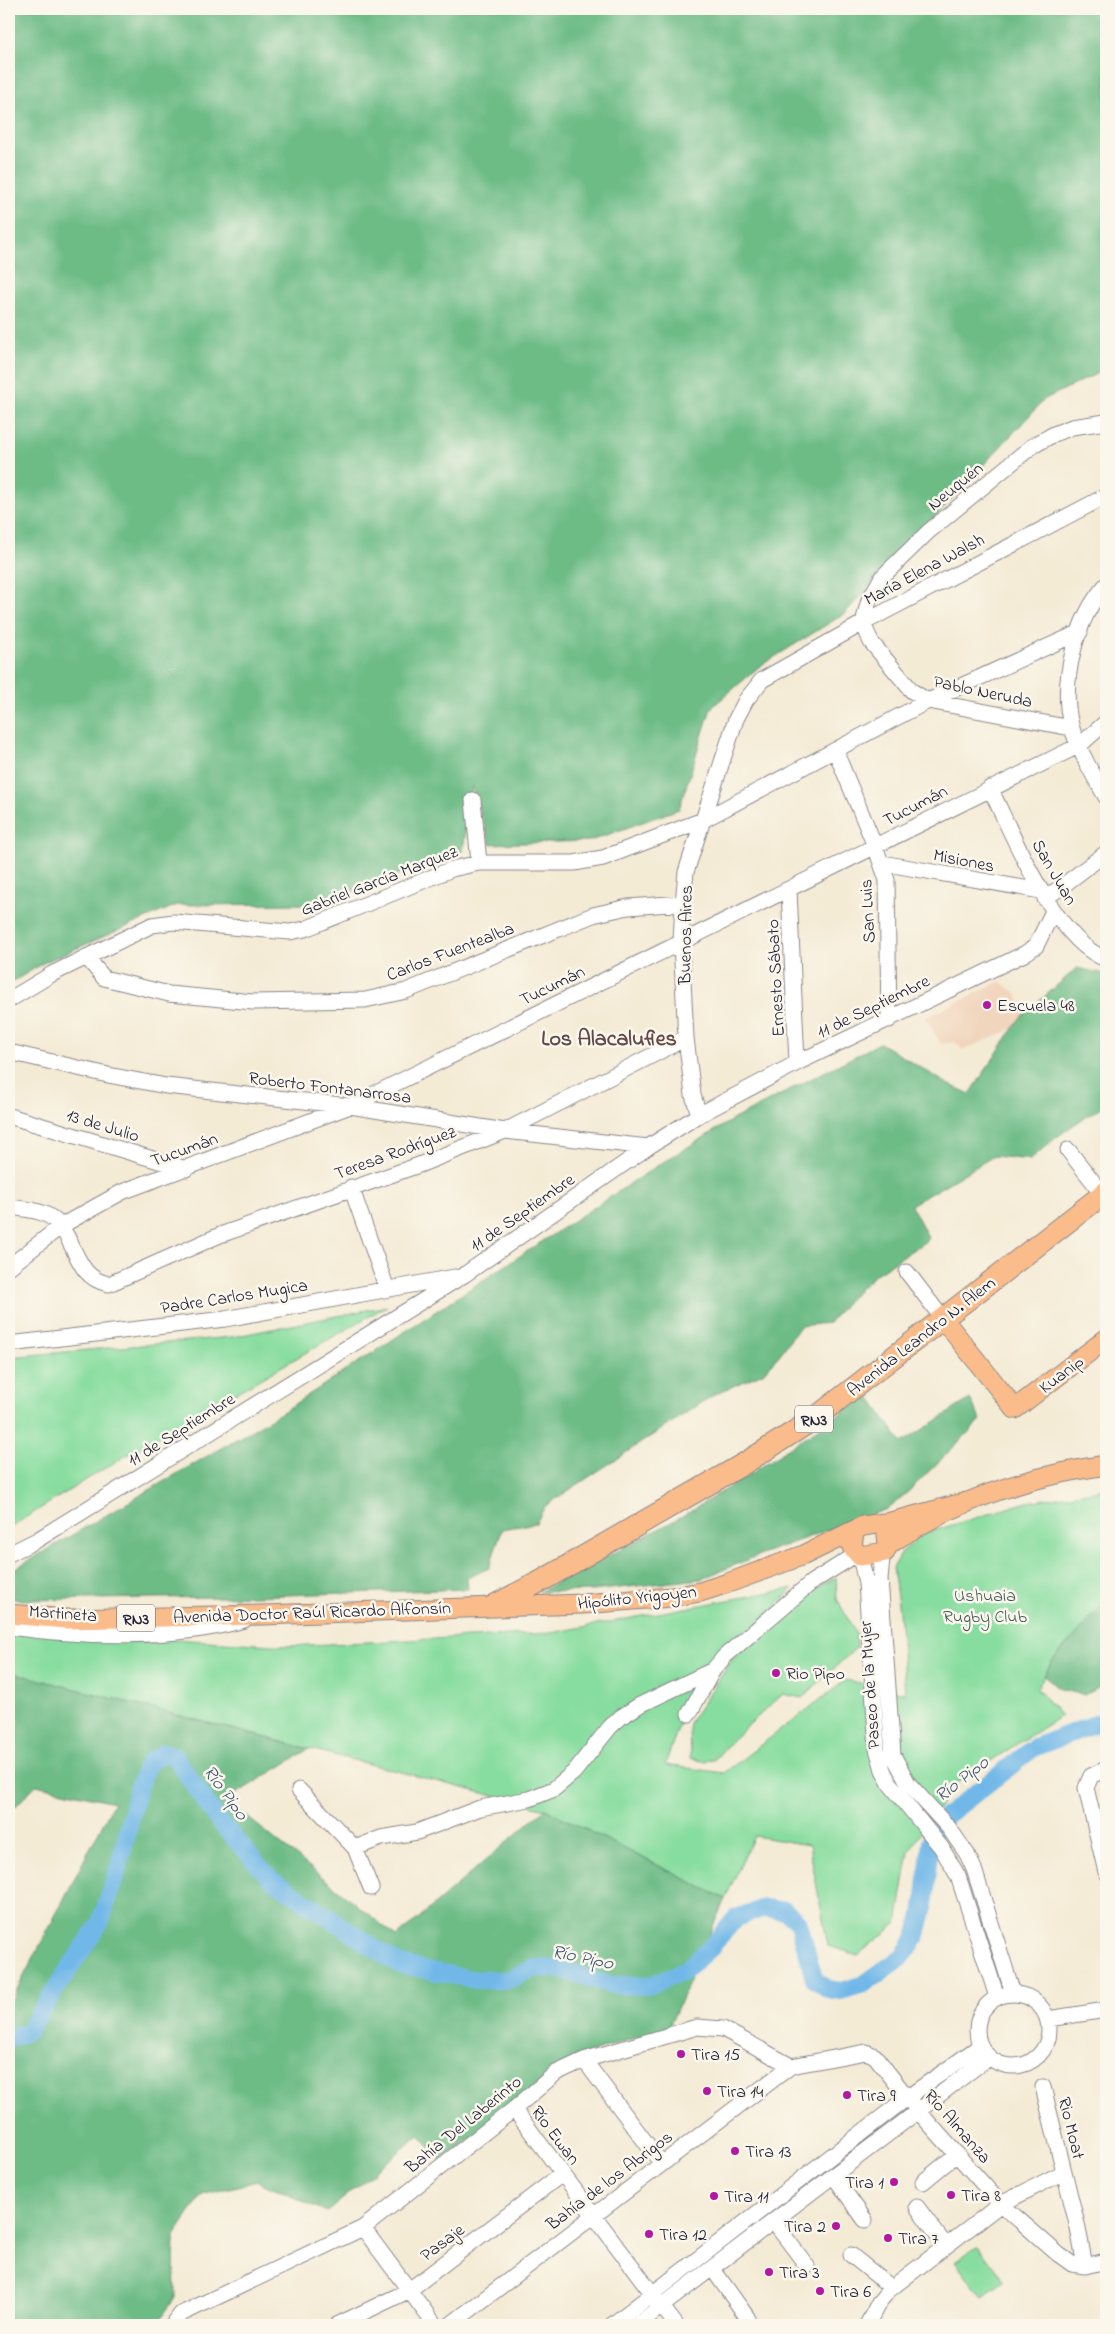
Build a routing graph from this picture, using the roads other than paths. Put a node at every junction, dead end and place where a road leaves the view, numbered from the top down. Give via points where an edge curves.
1 (1104, 426) edge
2 (1106, 496) edge
3 (1106, 585) edge
4 (863, 623) junction
5 (1080, 632) junction
6 (762, 680) joint
7 (928, 701) junction
8 (1106, 722) edge
9 (1071, 728) junction
10 (1080, 745) junction
11 (835, 750) junction
12 (990, 788) junction
13 (1106, 797) edge
14 (473, 800) dead end
15 (703, 820) junction
16 (875, 846) junction
17 (1106, 853) edge
18 (479, 863) junction
19 (882, 863) junction
20 (790, 890) junction
21 (1046, 901) junction
22 (683, 903) junction
23 (681, 942) junction
24 (87, 958) junction
25 (1106, 959) edge
26 (9, 1000) edge
27 (889, 1020) junction
28 (686, 1038) junction
29 (9, 1052) edge
30 (798, 1063) junction
31 (350, 1106) junction
32 (699, 1115) junction
33 (9, 1116) edge
34 (505, 1131) junction
35 (648, 1147) junction
36 (1068, 1150) dead end
37 (186, 1169) junction
38 (351, 1187) junction
39 (1105, 1195) edge
40 (9, 1207) edge
41 (60, 1226) junction
42 (9, 1267) edge
43 (907, 1272) dead end
44 (464, 1275) junction
45 (387, 1289) junction
46 (943, 1319) junction
47 (1106, 1339) edge
48 (9, 1344) edge
49 (1106, 1465) edge
50 (967, 1502) junction
51 (879, 1525) junction
52 (854, 1532) junction
53 (886, 1549) junction
54 (9, 1554) edge
55 (857, 1554) junction
56 (804, 1555) junction
57 (495, 1605) junction
58 (9, 1614) edge
59 (263, 1615) junction
60 (9, 1627) edge
61 (713, 1670) junction
62 (689, 1714) dead end
63 (1106, 1769) edge
64 (299, 1790) dead end
65 (355, 1848) junction
66 (1106, 1872) edge
67 (371, 1888) dead end
68 (1013, 1994) junction
69 (997, 1997) junction
70 (1106, 2010) edge
71 (1048, 2019) junction
72 (985, 2052) junction
73 (584, 2060) junction
74 (791, 2066) junction
75 (1043, 2087) dead end
76 (908, 2097) junction
77 (514, 2110) junction
78 (918, 2111) junction
79 (957, 2154) junction
80 (662, 2164) junction
81 (1064, 2172) junction
82 (562, 2174) junction
83 (833, 2176) junction
84 (923, 2182) dead end
85 (1001, 2204) junction
86 (917, 2207) dead end
87 (593, 2215) junction
88 (865, 2220) dead end
89 (773, 2221) junction
90 (363, 2228) junction
91 (946, 2246) junction
92 (851, 2255) dead end
93 (1106, 2260) edge
94 (807, 2266) dead end
95 (1085, 2266) junction
96 (712, 2268) junction
97 (892, 2288) junction
98 (408, 2291) junction
99 (653, 2294) junction
100 (662, 2306) junction
101 (747, 2316) dead end
102 (182, 2322) edge
103 (337, 2325) edge
104 (435, 2325) edge
105 (450, 2325) edge
106 (612, 2325) edge
107 (636, 2325) edge
108 (676, 2325) edge
109 (867, 2325) edge

1 - 4 street, Neuquén via 1072,427 1031,447 928,532 882,577 869,600
2 - 4 street, María Elena Walsh
3 - 5 street via 1097,596
4 - 6 street, María Elena Walsh
4 - 7 street, Pablo Neruda via 871,642 912,691
5 - 7 street, Gabriel García Marquez
5 - 9 street via 1067,683
6 - 15 street, Buenos Aires via 736,719
7 - 9 street, Pablo Neruda
7 - 11 street, Gabriel García Marquez
8 - 10 street, Tucumán
9 - 10 street
10 - 12 street, Tucumán
10 - 13 street
11 - 15 street, Gabriel García Marquez
11 - 16 street, San Luis
12 - 16 street, Tucumán
12 - 21 street, San Juan
14 - 18 street
15 - 18 street, Gabriel García Marquez via 574,863
15 - 22 street, Buenos Aires via 686,872
16 - 19 street, San Luis
16 - 20 street, Tucumán
17 - 21 street
18 - 24 street, Gabriel García Marquez via 452,869 305,929 271,931 173,922 152,925
19 - 21 street, Misiones
19 - 27 street, San Luis via 887,880
20 - 23 street, Tucumán
20 - 30 street, Ernesto Sábato
21 - 25 street, San Juan via 1082,943
21 - 27 street, 11 de Septiembre via 1036,946
22 - 23 street, Buenos Aires
22 - 24 street, Carlos Fuentealba via 628,907 593,915 406,990 365,1000 253,1002 168,994 104,978
23 - 28 street, Buenos Aires
23 - 31 street, Tucumán
24 - 26 street via 52,974
27 - 30 street, 11 de Septiembre
28 - 32 street, Buenos Aires via 692,1095
28 - 34 street, Teresa Rodríguez
29 - 31 street, Roberto Fontanarrosa via 166,1086
30 - 32 street, 11 de Septiembre
31 - 34 street, Roberto Fontanarrosa
31 - 37 street, Tucumán
32 - 35 street, 11 de Septiembre
33 - 37 street, 13 de Julio
34 - 35 street, Roberto Fontanarrosa
34 - 38 street, Teresa Rodríguez via 419,1165
35 - 44 street, 11 de Septiembre
36 - 39 street
37 - 41 street, Tucumán via 122,1192
38 - 41 street, Teresa Rodríguez via 220,1235 109,1284 97,1282 87,1274
38 - 45 street
39 - 46 highway, Avenida Leandro N. Alem / RN3
40 - 41 street via 43,1214
41 - 42 street, Tucumán
43 - 46 street
44 - 45 street, Padre Carlos Mugica
44 - 54 street, 11 de Septiembre via 37,1540
45 - 48 street, Padre Carlos Mugica via 183,1325
46 - 47 main road, Kuanip via 1015,1409
46 - 57 highway, Avenida Leandro N. Alem / RN3 via 780,1442 584,1557
49 - 50 main road via 1035,1478
50 - 51 main road
50 - 53 main road
51 - 52 main road via 868,1524
51 - 53 main road via 887,1534
52 - 55 main road via 851,1542
52 - 56 main road, Hipólito Yrigoyen
53 - 55 main road
53 - 68 street, Paseo de la Mujer via 880,1580 893,1755 908,1783 949,1828 967,1854
55 - 56 main road, Hipólito Yrigoyen
55 - 61 street via 812,1582
55 - 69 street, Paseo de la Mujer via 866,1583 879,1761 890,1784 941,1846 958,1876
56 - 57 main road, Hipólito Yrigoyen via 700,1592 671,1597 583,1604
57 - 59 main road, Avenida Doctor Raúl Ricardo Alfonsín / RN3
58 - 59 main road, Avenida Doctor Raúl Ricardo Alfonsín / RN3 via 66,1618
59 - 60 street, Martineta via 216,1628 114,1635
61 - 62 street
61 - 65 street via 621,1717 574,1772 554,1789 528,1799 480,1808 417,1832 381,1838
63 - 66 street via 1088,1781 1087,1796
64 - 65 street
65 - 67 street
68 - 69 street
68 - 71 street via 1035,2001
69 - 72 street via 981,2013 977,2024 977,2035
70 - 71 street
71 - 72 street via 1047,2042 1033,2060 1010,2066 999,2063
72 - 76 street
72 - 78 street
73 - 74 street, Bahía Del Laberinto via 710,2027 723,2029
73 - 77 street, Bahía Del Laberinto via 556,2072
73 - 80 street
74 - 76 street, Río Almanza via 871,2052
74 - 80 street, Bahía de los Abrigos
75 - 81 street, Rio Moat
76 - 78 street, Río Almanza
76 - 99 street
77 - 82 street, Río Ewan
77 - 90 street, Bahía Del Laberinto
78 - 79 street, Río Almanza
78 - 83 street
79 - 84 street
79 - 85 street, Río Almanza
80 - 87 street, Bahía de los Abrigos
81 - 85 street
81 - 95 street, Rio Moat
82 - 87 street, Río Ewan
82 - 98 street, Pasaje
83 - 88 street
83 - 89 street
85 - 91 street
85 - 95 street, Río Almanza via 1058,2254 1072,2264
86 - 91 street
87 - 99 street, Río Ewan
87 - 105 street, Bahía de los Abrigos
89 - 94 street
89 - 96 street
90 - 98 street
90 - 102 street, Bahía Del Laberinto
91 - 97 street
92 - 97 street
93 - 95 street
96 - 100 street
96 - 101 street
97 - 109 street via 879,2302
98 - 103 street, Pasaje
98 - 104 street
99 - 100 street, Río Ewan
99 - 106 street
100 - 107 street
100 - 108 street, Río Ewan

